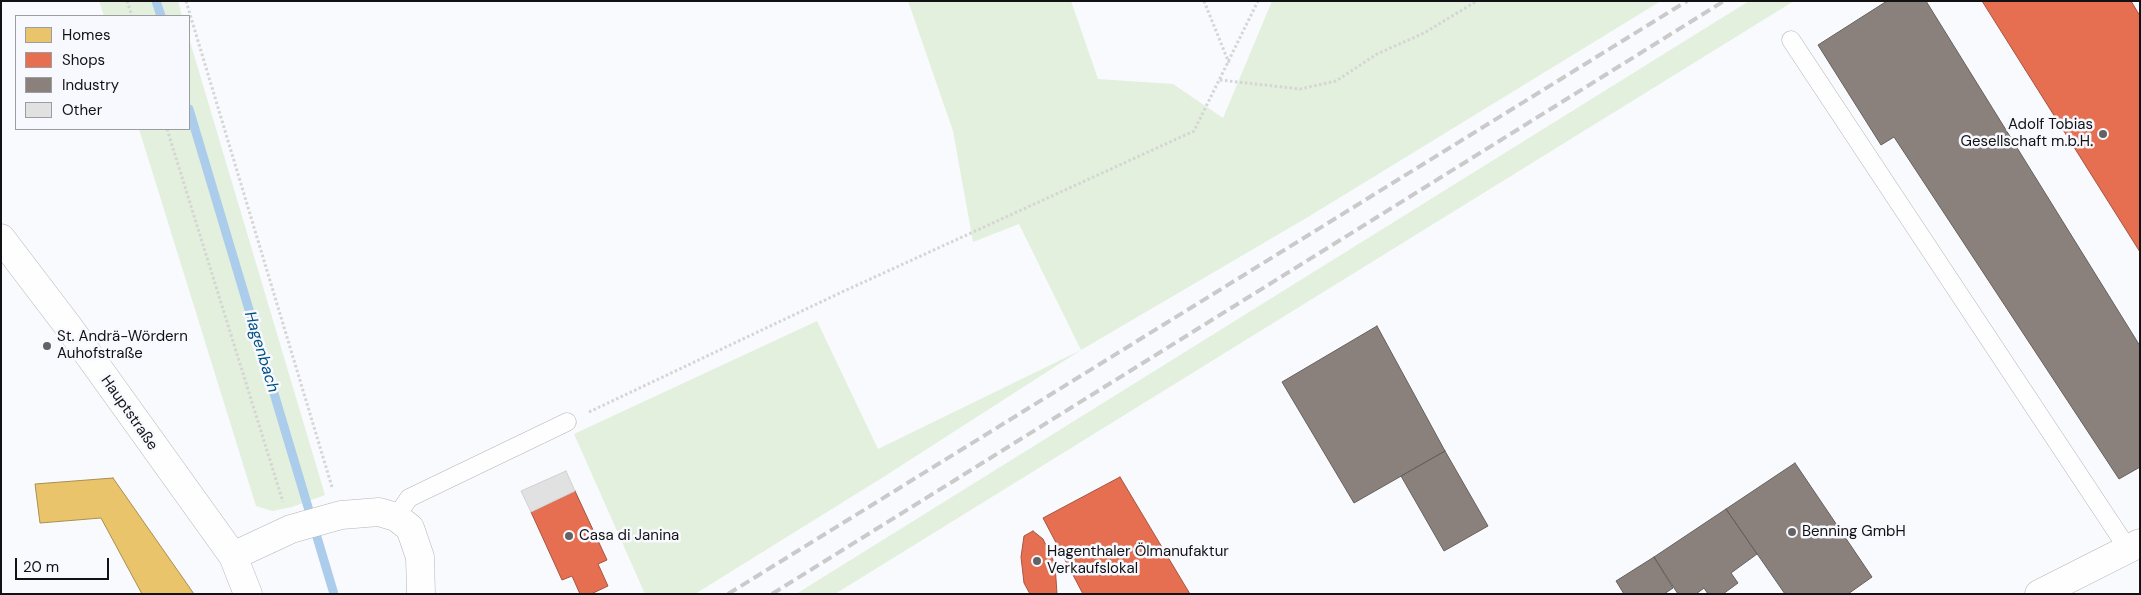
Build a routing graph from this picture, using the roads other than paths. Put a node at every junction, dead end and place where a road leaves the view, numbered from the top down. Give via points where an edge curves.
1 (1791, 40) dead end
2 (1, 238) edge
3 (567, 422) road end
4 (396, 517) junction
5 (2134, 546) edge
6 (233, 556) junction
7 (248, 594) edge
8 (422, 594) edge
9 (2039, 594) edge

1 - 5 lane
2 - 6 street, Hauptstraße
3 - 4 lane via 410,498
4 - 6 street via 379,512 336,516 294,528
4 - 8 street via 410,528 420,557
5 - 9 street
6 - 7 street, Hauptstraße

